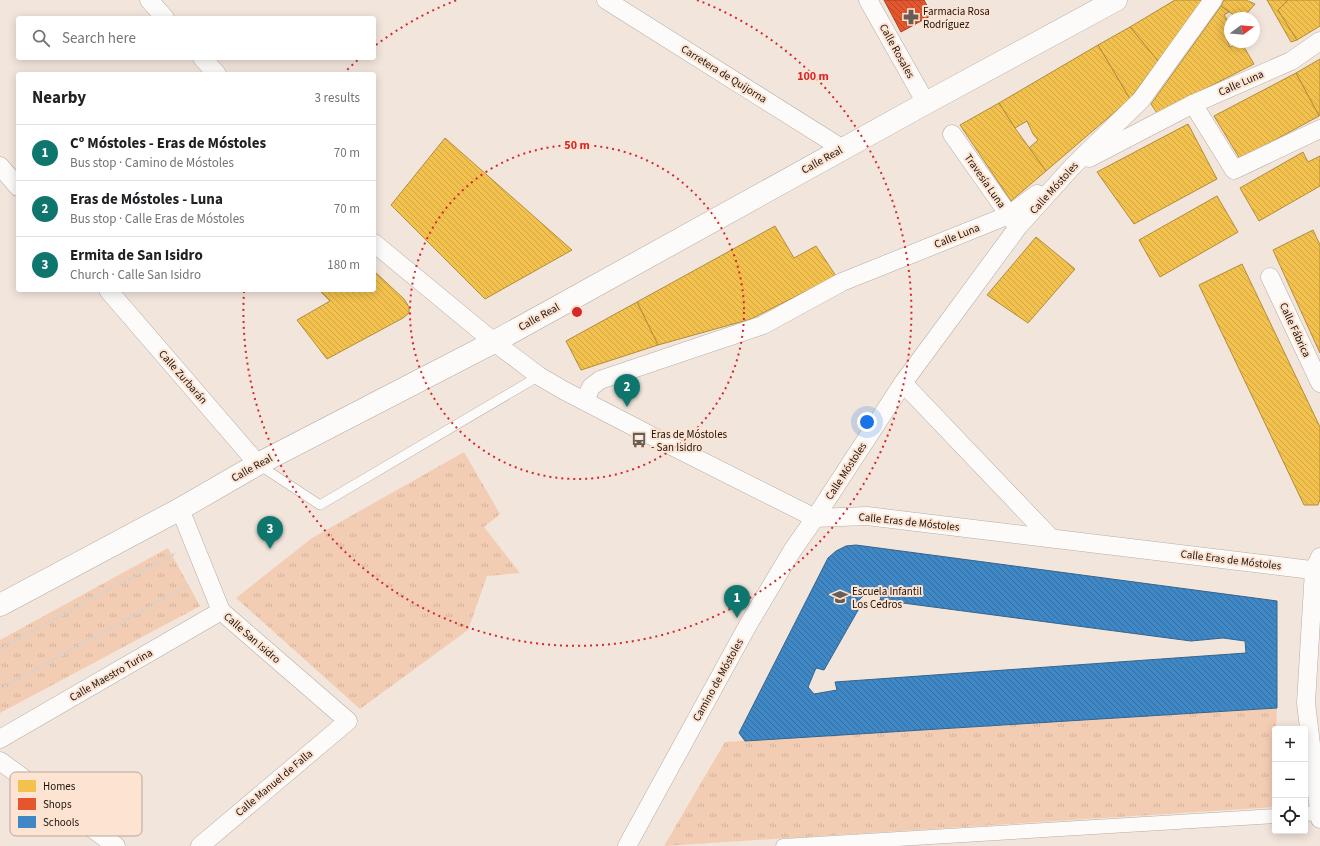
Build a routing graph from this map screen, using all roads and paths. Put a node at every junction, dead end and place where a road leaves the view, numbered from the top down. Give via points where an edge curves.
1 (149, 0) edge
2 (606, 0) edge
3 (868, 0) edge
4 (1213, 0) edge
5 (1107, 2) edge
6 (163, 16) edge
7 (1320, 42) edge
8 (204, 60) edge
9 (215, 72) edge
10 (926, 103) junction
11 (1193, 104) junction
12 (1320, 129) edge
13 (952, 134) dead end
14 (843, 149) junction
15 (0, 166) edge
16 (1072, 167) junction
17 (16, 185) edge
18 (1014, 221) junction
19 (376, 245) edge
20 (1270, 277) dead end
21 (110, 292) edge
22 (494, 342) junction
23 (539, 376) junction
24 (903, 382) junction
25 (1320, 382) edge
26 (584, 401) junction
27 (258, 464) junction
28 (180, 509) junction
29 (815, 518) junction
30 (1051, 538) junction
31 (180, 558) dead end
32 (1318, 566) edge
33 (194, 582) dead end
34 (0, 605) edge
35 (221, 611) junction
36 (0, 649) edge
37 (0, 689) edge
38 (348, 721) joint
39 (0, 739) edge
40 (0, 761) edge
41 (15, 772) edge
42 (1314, 815) edge
43 (1272, 816) edge
44 (102, 836) edge
45 (116, 846) edge
46 (200, 846) edge
47 (627, 846) edge
48 (783, 846) edge

1 - 6 street
2 - 14 street, Carretera de Quijorna
3 - 10 street, Calle Rosales
4 - 16 street, Calle Móstoles via 1141,100
5 - 10 street, Calle Real
7 - 11 street, Calle Luna via 1290,61
8 - 9 street
10 - 14 street, Calle Real
11 - 12 street via 1234,170
11 - 16 street, Calle Luna
13 - 18 street, Travesía Luna
14 - 22 street, Calle Real
15 - 17 street
16 - 18 street, Calle Luna
18 - 24 street, Calle Móstoles
18 - 26 street, Calle Luna via 842,282 763,325 600,380 591,387
19 - 22 street, Calle Eras de Móstoles
20 - 25 street, Calle Fábrica
21 - 27 street, Calle Zurbarán
22 - 23 street, Calle Eras de Móstoles
22 - 27 street, Calle Real
23 - 26 street, Calle Eras de Móstoles
23 - 27 lane via 320,505
24 - 29 street, Calle Móstoles
24 - 30 street
26 - 29 street, Calle Eras de Móstoles
27 - 28 street, Calle Real
28 - 34 street, Calle Real
28 - 35 street, Calle San Isidro
29 - 30 street, Calle Eras de Móstoles via 867,516
29 - 47 street, Camino de Móstoles via 748,625
30 - 32 street, Calle Eras de Móstoles
31 - 36 path via 176,552
32 - 42 street via 1306,703
33 - 37 path
35 - 38 street, Calle San Isidro
35 - 39 street, Calle Maestro Turina
38 - 46 street, Calle Manuel de Falla
40 - 41 street
43 - 48 street
44 - 45 street

